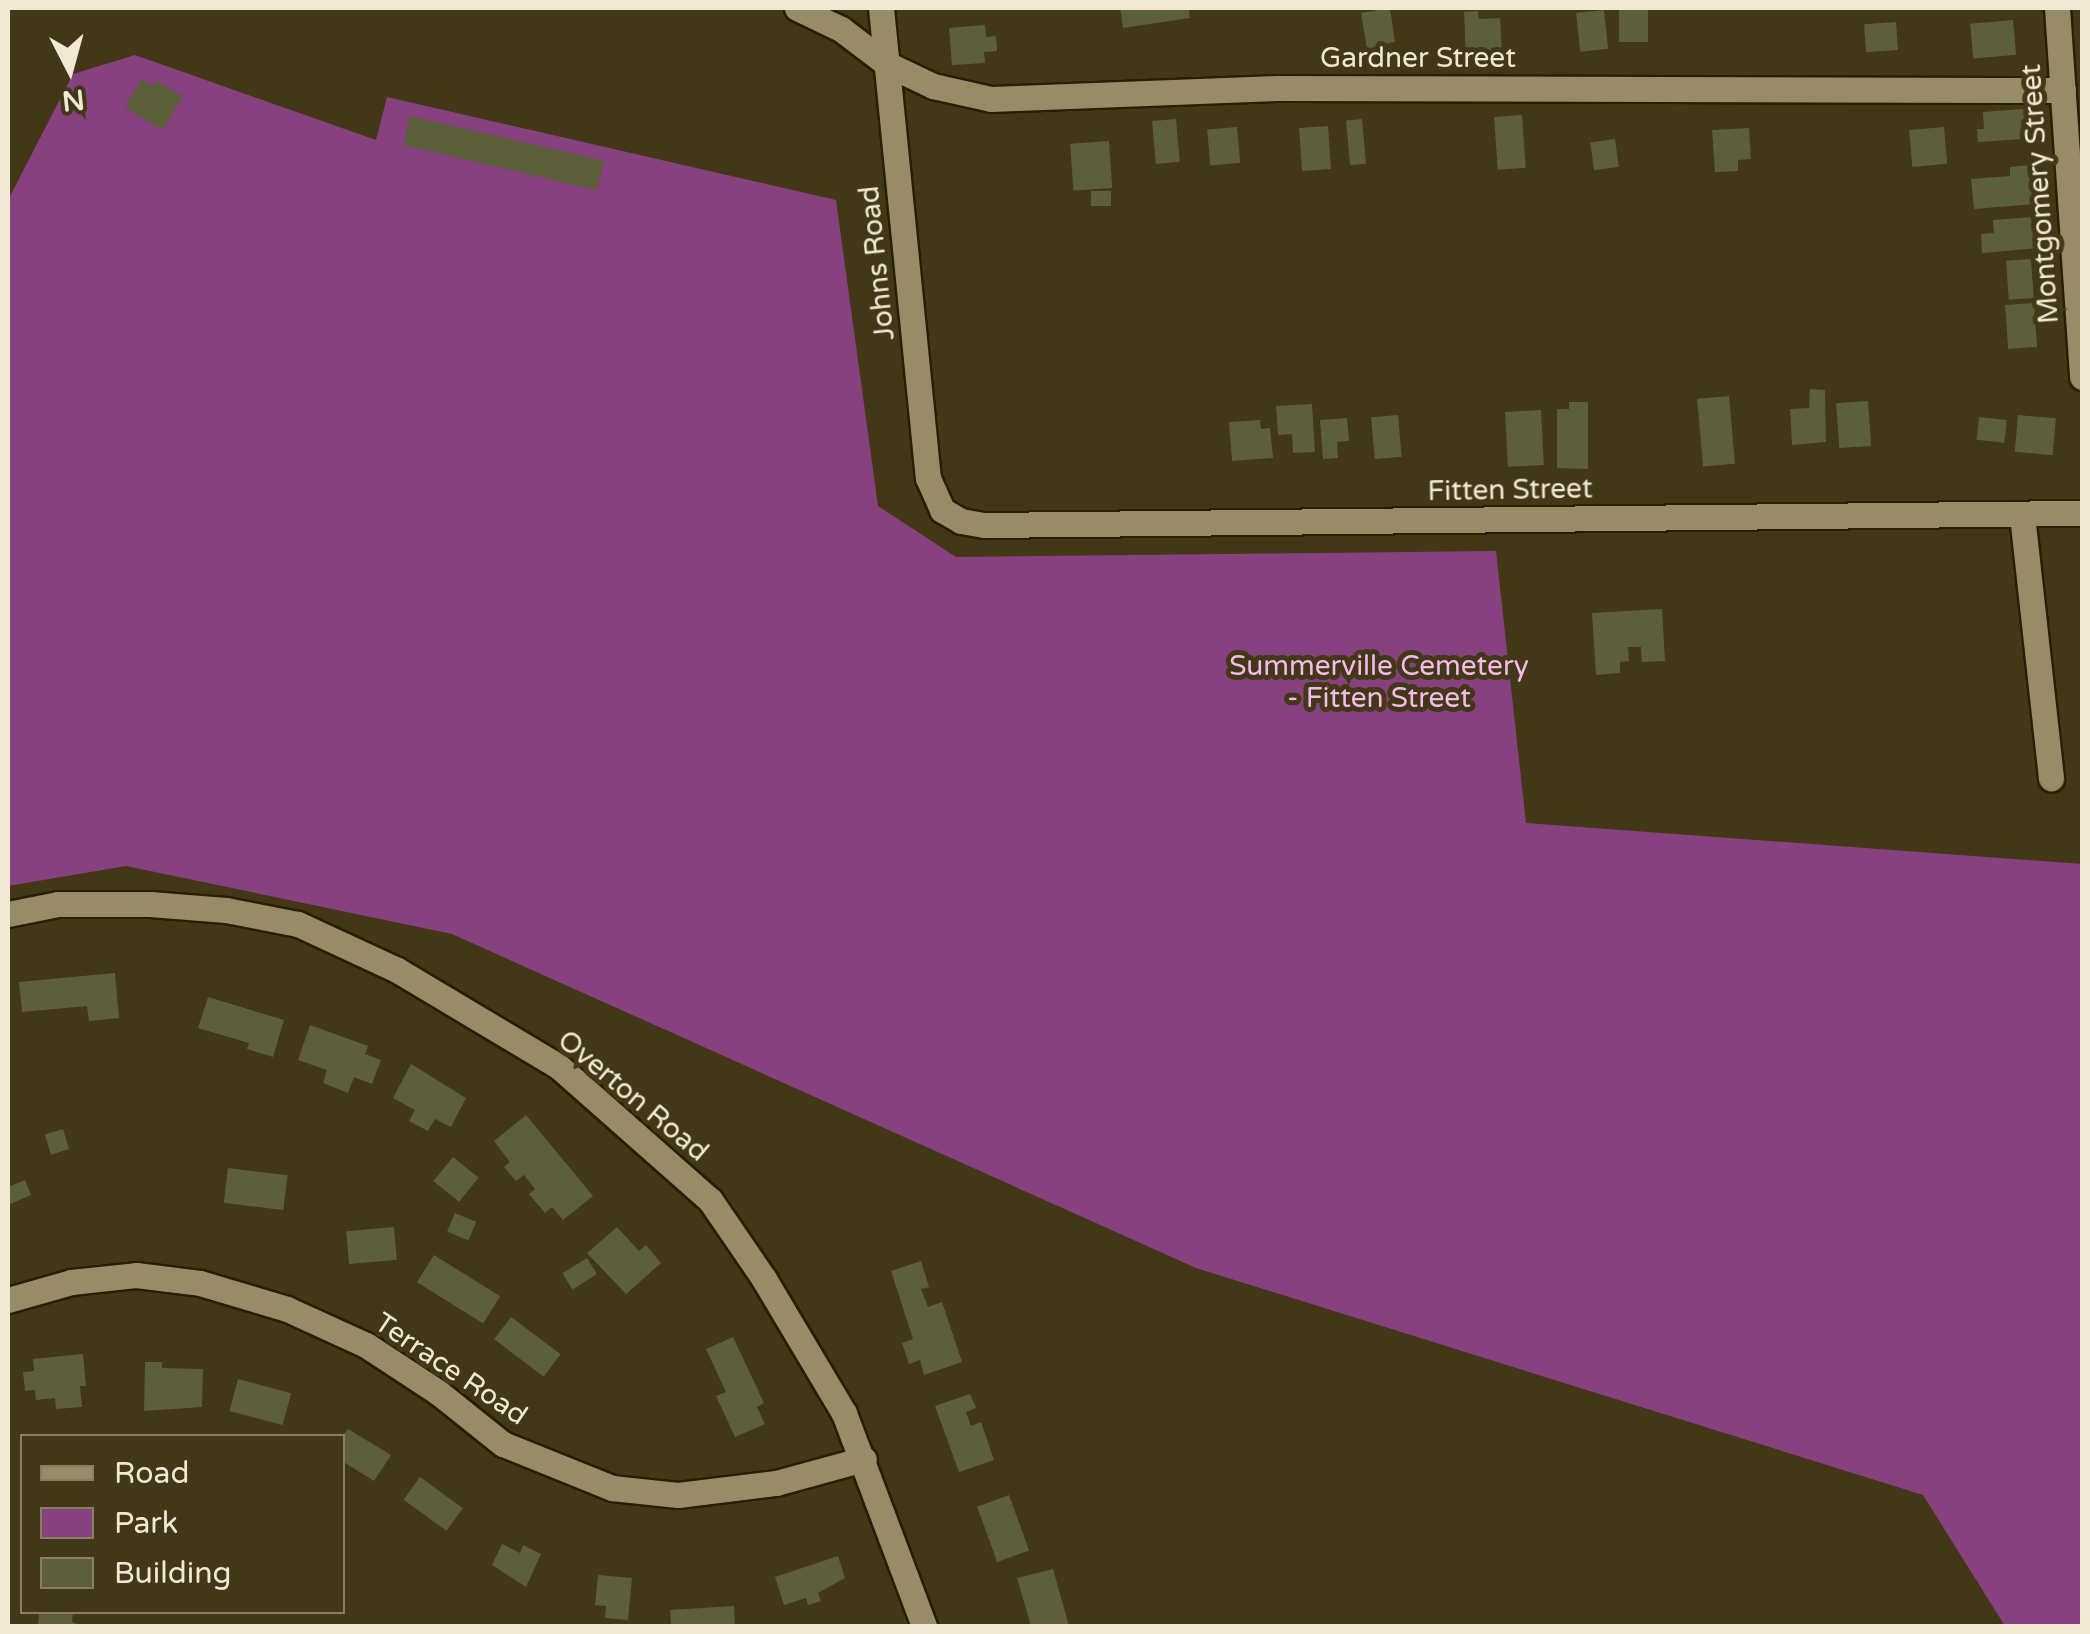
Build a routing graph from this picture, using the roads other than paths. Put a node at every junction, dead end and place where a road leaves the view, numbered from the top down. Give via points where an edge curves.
1 (798, 8) edge
2 (882, 8) edge
3 (2057, 8) edge
4 (888, 64) junction
5 (2063, 90) junction
6 (2082, 377) edge
7 (942, 510) joint
8 (2082, 513) edge
9 (2022, 515) junction
10 (2051, 778) dead end
11 (8, 914) edge
12 (8, 1300) edge
13 (864, 1459) junction
14 (924, 1626) edge

1 - 4 street, Gardner Street
2 - 4 street, Johns Road
3 - 5 street, Montgomery Street
4 - 5 street, Gardner Street via 933,86 990,100 1277,88
4 - 7 street, Johns Road via 928,478
5 - 6 street, Montgomery Street
7 - 9 street, Fitten Street via 984,525
8 - 9 street, Fitten Street
9 - 10 street
11 - 13 street, Overton Road via 58,904 150,904 298,924 397,970 558,1066 710,1200 817,1362
12 - 13 street, Terrace Road via 71,1282 136,1275 200,1282 366,1345 503,1444 612,1488 678,1496 776,1483
13 - 14 street, Overton Road

